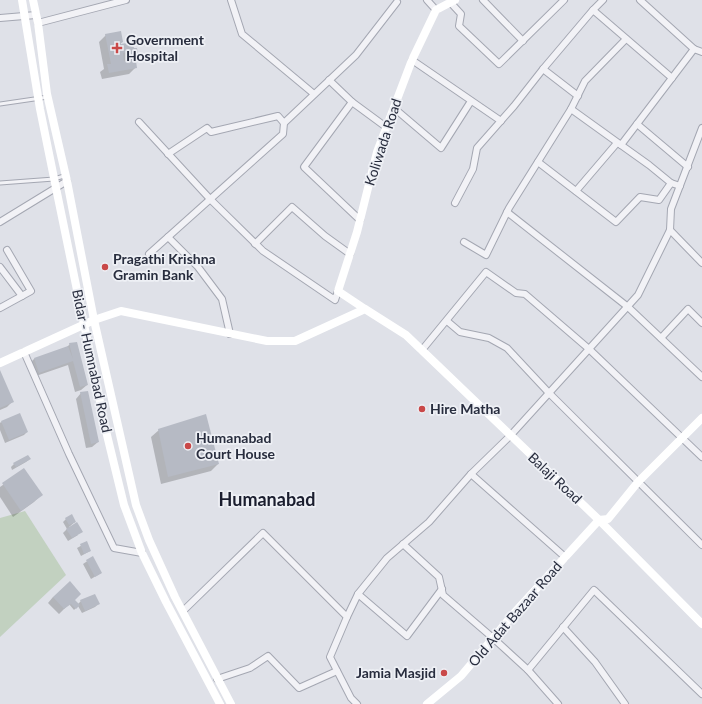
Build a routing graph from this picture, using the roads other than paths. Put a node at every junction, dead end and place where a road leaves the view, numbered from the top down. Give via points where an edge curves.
1 (22, 0) edge
2 (33, 0) edge
3 (126, 0) edge
4 (231, 0) edge
5 (427, 0) edge
6 (436, 0) edge
7 (484, 0) edge
8 (564, 0) edge
9 (603, 0) edge
10 (640, 0) edge
11 (453, 1) edge
12 (397, 2) dead end
13 (436, 10) junction
14 (593, 10) junction
15 (25, 16) junction
16 (0, 18) edge
17 (37, 19) junction
18 (626, 39) junction
19 (523, 41) junction
20 (694, 49) junction
21 (702, 52) edge
22 (412, 60) junction
23 (543, 69) junction
24 (672, 78) junction
25 (329, 80) junction
26 (314, 94) junction
27 (578, 96) junction
28 (48, 97) junction
29 (39, 99) junction
30 (471, 101) junction
31 (352, 102) junction
32 (0, 104) edge
33 (394, 108) junction
34 (571, 109) junction
35 (501, 121) junction
36 (139, 122) dead end
37 (284, 123) junction
38 (637, 124) junction
39 (386, 127) junction
40 (702, 128) edge
41 (619, 144) junction
42 (168, 154) junction
43 (538, 162) junction
44 (688, 167) junction
45 (67, 178) junction
46 (54, 179) junction
47 (0, 183) edge
48 (671, 183) junction
49 (680, 186) junction
50 (56, 188) junction
51 (576, 192) junction
52 (210, 200) junction
53 (455, 203) dead end
54 (507, 212) junction
55 (360, 220) junction
56 (0, 222) edge
57 (670, 230) junction
58 (168, 237) junction
59 (464, 242) dead end
60 (255, 244) junction
61 (7, 250) dead end
62 (149, 254) dead end
63 (350, 254) junction
64 (702, 263) edge
65 (0, 267) edge
66 (338, 291) junction
67 (22, 296) junction
68 (628, 307) junction
69 (0, 308) edge
70 (365, 309) junction
71 (94, 320) junction
72 (447, 321) junction
73 (702, 323) edge
74 (84, 324) junction
75 (230, 334) junction
76 (661, 338) junction
77 (589, 349) junction
78 (422, 350) junction
79 (24, 352) junction
80 (0, 363) edge
81 (702, 377) edge
82 (549, 393) junction
83 (702, 418) edge
84 (510, 436) junction
85 (682, 438) junction
86 (702, 457) edge
87 (471, 474) junction
88 (638, 482) junction
89 (599, 520) junction
90 (403, 544) junction
91 (702, 545) edge
92 (142, 553) junction
93 (565, 557) junction
94 (442, 589) junction
95 (358, 594) junction
96 (183, 611) junction
97 (347, 617) junction
98 (702, 624) edge
99 (563, 627) junction
100 (493, 638) junction
101 (528, 670) junction
102 (337, 671) junction
103 (218, 679) junction
104 (702, 694) edge
105 (220, 704) edge
106 (231, 704) edge
107 (357, 704) edge
108 (427, 704) edge
109 (558, 704) edge
110 (625, 704) edge

1 - 15 street, Bidar - Humnabad Road
2 - 17 street, Bidar - Humnabad Road
3 - 17 street
4 - 26 street via 242,34
5 - 13 street
6 - 13 street
7 - 19 street
8 - 19 street
9 - 14 street
10 - 20 street
11 - 13 street
11 - 19 street via 461,14 459,26 499,64
12 - 25 street via 356,55
13 - 22 street, Koliwada Road
14 - 18 street
14 - 23 street
15 - 16 street
15 - 17 street
15 - 29 street, Bidar - Humnabad Road
17 - 28 street, Bidar - Humnabad Road
18 - 24 street
18 - 27 street via 585,81
20 - 21 street
20 - 24 street
22 - 30 street
22 - 33 street, Koliwada Road
23 - 27 street
23 - 35 street
24 - 38 street
25 - 26 street
25 - 31 street
26 - 37 street
27 - 34 street
28 - 29 lane
28 - 45 street, Bidar - Humnabad Road
29 - 32 lane
29 - 46 street, Bidar - Humnabad Road
30 - 33 street via 441,148
30 - 35 street
31 - 39 street
31 - 55 street via 304,167
33 - 39 street, Koliwada Road
34 - 41 street
34 - 43 street
35 - 53 street via 478,148 473,169
36 - 42 street
37 - 42 street via 278,116 211,132 208,128
37 - 52 street via 283,134
38 - 41 street
38 - 44 street
39 - 55 street, Koliwada Road
40 - 44 street
41 - 48 street
41 - 51 street
42 - 52 street
43 - 51 street
43 - 54 street
44 - 49 street
45 - 46 lane
45 - 50 street
45 - 71 street, Bidar - Humnabad Road
46 - 47 lane
46 - 50 street, Bidar - Humnabad Road
48 - 49 street
48 - 51 street via 659,200 640,197 616,222
49 - 57 street via 671,209
50 - 56 street
50 - 74 street, Bidar - Humnabad Road
52 - 58 street
52 - 60 street
54 - 59 street via 486,255
54 - 68 street
55 - 63 street, Koliwada Road
57 - 64 street
57 - 68 street via 638,295
58 - 62 street
58 - 75 street via 198,267 222,300
60 - 63 street via 292,207
60 - 66 street via 335,300
61 - 67 street via 31,291
63 - 66 street, Koliwada Road
65 - 67 street
66 - 70 street
67 - 69 street
68 - 76 street
68 - 77 street
70 - 75 street via 295,341 267,341
70 - 78 street, Balaji Road via 406,335
71 - 74 street
71 - 75 street via 120,311
71 - 96 street, Bidar - Humnabad Road via 136,505 149,540
72 - 77 street via 486,272 516,293 525,294
72 - 78 street
72 - 82 street via 460,332 489,338 507,348
73 - 76 street via 688,309
74 - 79 street
74 - 92 street, Bidar - Humnabad Road via 124,505
76 - 81 street
77 - 82 street
77 - 85 street
78 - 84 street, Balaji Road
79 - 80 street
79 - 92 street via 114,548
82 - 84 street
82 - 88 street
83 - 85 street, Old Adat Bazaar Road
84 - 87 street
84 - 89 street, Balaji Road
85 - 86 street
85 - 88 street, Old Adat Bazaar Road
87 - 90 street via 429,522
87 - 93 street
88 - 89 street, Old Adat Bazaar Road via 608,519
88 - 91 street
89 - 93 street, Old Adat Bazaar Road
89 - 98 street, Balaji Road
90 - 94 street via 439,577
90 - 95 street via 386,558
92 - 105 street, Bidar - Humnabad Road
93 - 100 street, Old Adat Bazaar Road
94 - 95 street via 407,636
94 - 100 street via 444,595
95 - 97 street
96 - 97 street via 263,533
96 - 103 street, Bidar - Humnabad Road
97 - 102 street via 330,657
99 - 101 street
99 - 104 street via 594,590
99 - 110 street via 595,662
100 - 101 street
100 - 108 street, Old Adat Bazaar Road via 461,676
101 - 109 street
102 - 103 street via 299,688 268,656 250,668
102 - 107 street
103 - 106 street, Bidar - Humnabad Road

